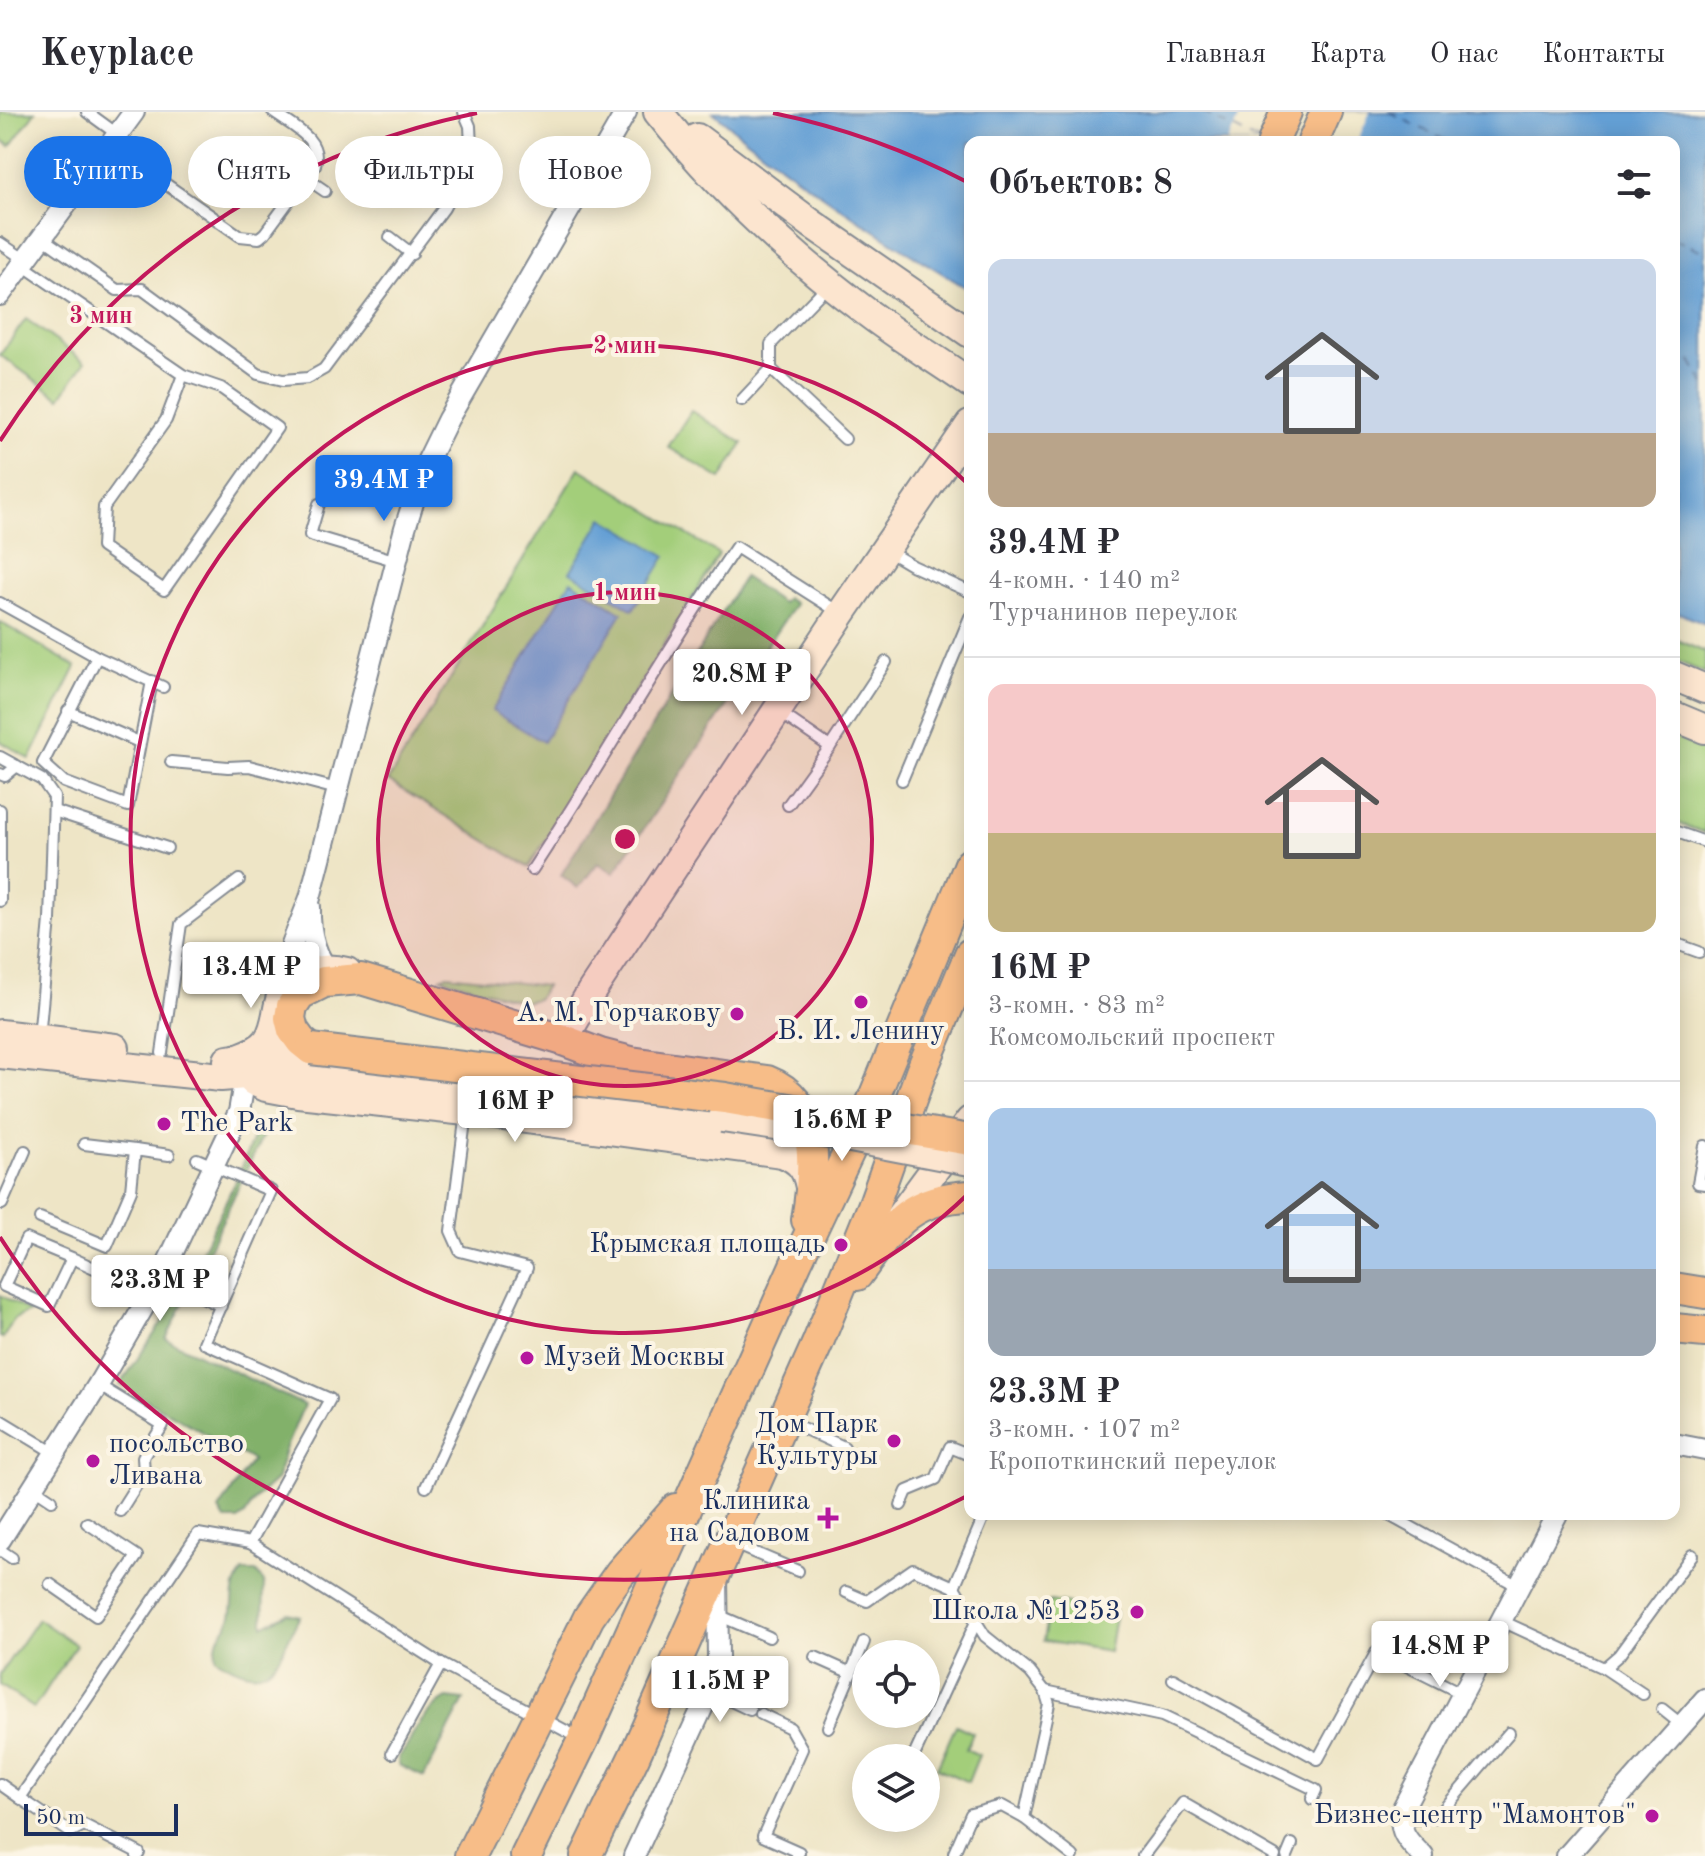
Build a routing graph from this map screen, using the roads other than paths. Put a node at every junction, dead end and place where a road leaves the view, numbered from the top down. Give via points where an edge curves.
1 (87, 112) edge
2 (134, 112) edge
3 (273, 112) edge
4 (464, 112) edge
5 (626, 112) edge
6 (658, 112) edge
7 (665, 112) edge
8 (1286, 112) edge
9 (1326, 112) edge
10 (111, 136) edge
11 (116, 136) edge
12 (304, 136) edge
13 (1276, 136) edge
14 (1316, 136) edge
15 (172, 184) edge
16 (319, 187) edge
17 (325, 191) dead end
18 (188, 196) edge
19 (63, 208) edge
20 (204, 208) edge
21 (284, 208) edge
22 (41, 237) junction
23 (390, 237) dead end
24 (0, 243) edge
25 (412, 254) junction
26 (23, 262) junction
27 (830, 283) junction
28 (0, 295) edge
29 (964, 329) edge
30 (771, 369) junction
31 (183, 375) junction
32 (964, 379) edge
33 (742, 400) dead end
34 (964, 434) edge
35 (845, 439) dead end
36 (319, 504) dead end
37 (885, 549) junction
38 (397, 561) junction
39 (964, 589) edge
40 (0, 603) edge
41 (841, 614) junction
42 (964, 631) edge
43 (97, 657) junction
44 (886, 662) dead end
45 (1680, 679) edge
46 (152, 681) junction
47 (163, 687) dead end
48 (1705, 689) edge
49 (68, 711) junction
50 (777, 711) junction
51 (1680, 719) edge
52 (1705, 729) edge
53 (139, 742) junction
54 (830, 747) junction
55 (0, 757) edge
56 (171, 762) dead end
57 (17, 766) junction
58 (0, 774) edge
59 (902, 780) dead end
60 (337, 789) junction
61 (788, 805) dead end
62 (0, 810) edge
63 (54, 811) junction
64 (1680, 833) edge
65 (1705, 842) edge
66 (167, 848) dead end
67 (532, 870) dead end
68 (964, 879) edge
69 (239, 880) dead end
70 (310, 898) junction
71 (0, 901) edge
72 (1680, 945) edge
73 (1699, 952) dead end
74 (964, 968) edge
75 (341, 976) junction
76 (286, 986) junction
77 (0, 1034) edge
78 (39, 1038) junction
79 (563, 1040) junction
80 (162, 1053) junction
81 (0, 1054) edge
82 (310, 1059) junction
83 (239, 1068) junction
84 (466, 1111) junction
85 (964, 1129) edge
86 (964, 1139) edge
87 (84, 1144) dead end
88 (1705, 1146) edge
89 (135, 1150) junction
90 (25, 1151) dead end
91 (169, 1155) dead end
92 (964, 1160) edge
93 (206, 1162) junction
94 (1705, 1184) edge
95 (811, 1193) junction
96 (964, 1197) edge
97 (1, 1205) edge
98 (40, 1218) dead end
99 (895, 1223) junction
100 (72, 1258) junction
101 (797, 1261) junction
102 (94, 1268) dead end
103 (1680, 1282) edge
104 (149, 1286) junction
105 (1680, 1289) edge
106 (1705, 1292) edge
107 (221, 1306) junction
108 (828, 1317) junction
109 (98, 1385) junction
110 (783, 1419) junction
111 (0, 1420) edge
112 (1680, 1445) edge
113 (844, 1447) dead end
114 (1705, 1450) edge
115 (964, 1453) edge
116 (56, 1454) junction
117 (700, 1480) junction
118 (426, 1487) dead end
119 (34, 1488) junction
120 (52, 1500) dead end
121 (901, 1505) dead end
122 (120, 1511) dead end
123 (982, 1520) edge
124 (1398, 1520) edge
125 (1554, 1520) edge
126 (87, 1523) dead end
127 (0, 1540) edge
128 (730, 1542) junction
129 (250, 1543) junction
130 (0, 1550) edge
131 (1692, 1555) dead end
132 (12, 1558) dead end
133 (717, 1571) junction
134 (798, 1571) dead end
135 (50, 1584) dead end
136 (954, 1587) junction
137 (1520, 1587) junction
138 (846, 1592) dead end
139 (718, 1615) junction
140 (1502, 1621) junction
141 (976, 1622) junction
142 (769, 1637) dead end
143 (815, 1657) dead end
144 (441, 1664) junction
145 (1604, 1668) junction
146 (851, 1673) joint
147 (1173, 1679) dead end
148 (710, 1691) junction
149 (1045, 1691) junction
150 (1463, 1694) junction
151 (1643, 1694) dead end
152 (1703, 1704) edge
153 (1662, 1709) dead end
154 (540, 1718) junction
155 (1682, 1725) junction
156 (828, 1727) dead end
157 (1509, 1733) dead end
158 (583, 1740) junction
159 (919, 1744) edge
160 (392, 1753) dead end
161 (0, 1784) edge
162 (20, 1798) junction
163 (1312, 1799) dead end
164 (1024, 1818) junction
165 (1400, 1820) junction
166 (1292, 1844) dead end
167 (954, 1853) dead end
168 (137, 1856) edge
169 (470, 1856) edge
170 (526, 1856) edge
171 (586, 1856) edge
172 (634, 1856) edge
173 (797, 1856) edge
174 (1073, 1856) edge
175 (1143, 1856) edge
176 (1275, 1856) edge
177 (1287, 1856) edge
178 (1423, 1856) edge
179 (1567, 1856) edge

1 - 10 lane
2 - 11 street
3 - 12 lane
4 - 25 lane via 471,147 466,166
5 - 38 street via 448,419 418,484
6 - 27 main road via 691,153
7 - 29 main road via 812,224
8 - 13 main road
9 - 14 main road
15 - 18 lane
16 - 17 lane
19 - 22 street
20 - 21 lane via 249,239 265,233
22 - 25 lane via 117,290 142,289 258,374 283,380 308,378 324,369
22 - 26 street
23 - 25 lane
24 - 26 lane
26 - 28 street
26 - 31 lane
27 - 30 lane via 771,344
27 - 32 main road
30 - 33 lane
30 - 35 lane
31 - 31 lane via 221,388 277,428 164,590 102,547 104,507 166,420
34 - 37 main road
36 - 38 lane via 310,535
37 - 39 lane
37 - 41 main road
38 - 60 street
40 - 43 lane
41 - 50 main road
41 - 67 lane via 736,547
42 - 59 lane
43 - 46 lane
43 - 49 lane
44 - 54 lane
45 - 48 main road
46 - 47 lane
46 - 53 lane
49 - 53 lane
49 - 53 lane via 43,763 64,782 128,806
50 - 54 lane
50 - 79 main road
51 - 52 main road
54 - 61 lane
55 - 57 lane
56 - 60 lane via 249,766
57 - 58 lane
57 - 63 lane via 42,780 54,797
60 - 70 street
62 - 71 lane
63 - 66 lane
63 - 78 lane
64 - 65 lane
68 - 101 main road via 870,1107
69 - 80 lane via 181,924
70 - 75 street via 313,941
70 - 76 street via 292,944
72 - 73 lane
74 - 108 main road
75 - 76 main road via 301,976
75 - 79 main road
75 - 82 main road via 300,994 292,1006 293,1030
76 - 83 main road via 267,1040
77 - 78 main road
78 - 80 main road
79 - 95 main road via 631,1062 781,1087 798,1102 808,1126
80 - 83 main road
81 - 83 main road via 221,1077
82 - 83 main road
82 - 86 main road, bridge via 725,1098
82 - 92 main road, bridge via 835,1135
83 - 84 main road via 266,1087
83 - 93 street via 242,1104
84 - 95 main road via 782,1153 806,1170
84 - 118 lane via 451,1231 460,1251 527,1268
85 - 99 main road
87 - 89 lane
88 - 94 lane via 1698,1183
89 - 91 lane
89 - 98 lane via 131,1190 107,1246
90 - 97 lane
93 - 104 street
93 - 107 lane via 271,1191
95 - 101 main road
96 - 99 main road via 930,1202
99 - 108 main road
100 - 100 lane via 49,1306 4,1286 26,1239
100 - 102 lane
101 - 117 main road
103 - 106 main road
104 - 107 lane
104 - 109 street
105 - 106 main road
107 - 129 lane via 204,1343 330,1399
108 - 110 main road
109 - 116 street
109 - 122 lane via 163,1425 143,1457 144,1473
110 - 113 lane
110 - 128 main road
111 - 116 lane
112 - 114 street
115 - 121 lane via 950,1447 936,1479 907,1491
116 - 119 street
117 - 154 main road via 589,1617
117 - 158 main road
119 - 120 lane
119 - 127 street
123 - 136 lane
124 - 137 lane
125 - 137 street
126 - 135 lane via 137,1556 96,1616
128 - 133 main road
128 - 134 lane
129 - 144 lane
129 - 162 lane via 198,1534
130 - 132 lane
131 - 145 lane
133 - 139 street
133 - 171 main road
136 - 138 lane via 913,1569 867,1601
136 - 141 lane
137 - 140 street
139 - 142 lane
139 - 148 street via 717,1670
140 - 145 lane
140 - 150 street
141 - 149 lane
141 - 159 lane
143 - 146 lane
144 - 154 lane
144 - 160 lane
145 - 151 lane
146 - 156 lane
147 - 150 lane via 1318,1759 1377,1651
148 - 172 street
148 - 173 lane via 790,1728 802,1749 763,1836 799,1852
149 - 163 lane via 1162,1716 1316,1790
149 - 164 lane via 1049,1704
150 - 165 street
152 - 155 street
153 - 155 lane
154 - 158 lane
154 - 169 main road
155 - 179 street
157 - 165 lane via 1437,1817
158 - 170 main road
161 - 162 lane
162 - 168 lane via 70,1832 84,1825
164 - 167 lane via 1002,1806 971,1814
164 - 174 lane
165 - 178 street via 1408,1842
166 - 177 lane
175 - 176 lane via 1183,1803

